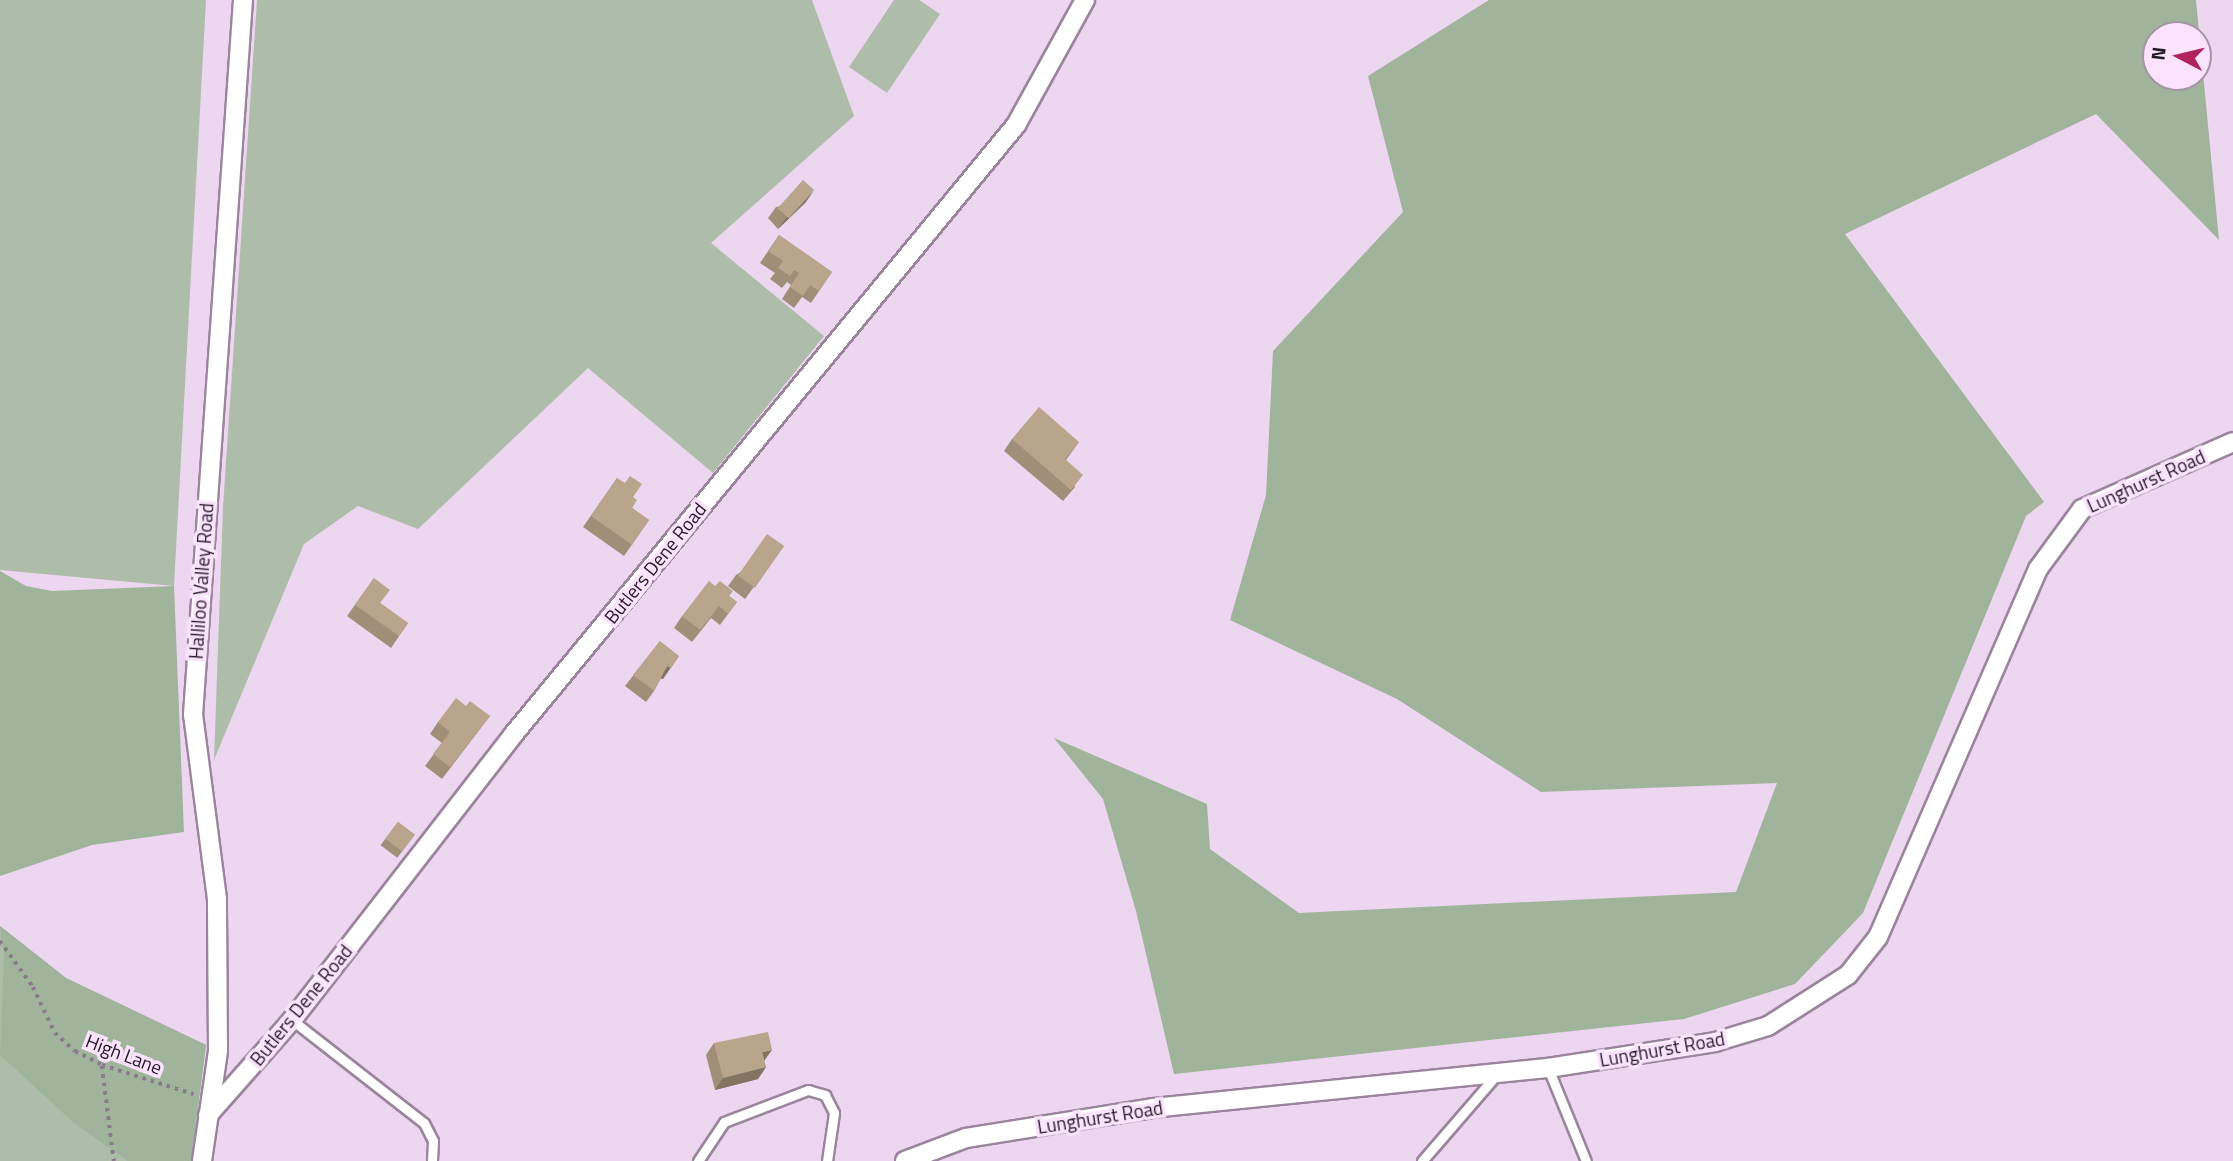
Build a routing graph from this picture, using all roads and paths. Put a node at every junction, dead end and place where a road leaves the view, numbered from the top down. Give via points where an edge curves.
1 (243, 0) edge
2 (1085, 0) edge
3 (2233, 442) edge
4 (0, 941) edge
5 (292, 1020) junction
6 (102, 1065) junction
7 (1548, 1068) junction
8 (1498, 1073) junction
9 (209, 1107) junction
10 (114, 1161) edge
11 (202, 1161) edge
12 (432, 1161) edge
13 (698, 1161) edge
14 (827, 1161) edge
15 (905, 1161) edge
16 (1422, 1161) edge
17 (1586, 1161) edge

1 - 9 street, Halliloo Valley Road via 193,715 217,899 218,1051
2 - 5 street, Butlers Dene Road via 1016,125 513,735
3 - 7 street, Lunghurst Road via 2082,509 2038,569 1878,937 1848,975 1768,1026 1715,1042
4 - 6 path, High Lane via 33,987 55,1033 75,1051
5 - 9 street, Butlers Dene Road
5 - 12 lane via 424,1123 433,1141
6 - 9 path, High Lane
6 - 10 path
7 - 8 street, Lunghurst Road
7 - 17 lane
8 - 15 street, Lunghurst Road via 1153,1108 966,1138
8 - 16 lane
9 - 11 street, Halliloo Valley Road
13 - 14 lane via 724,1122 808,1090 825,1095 834,1113

